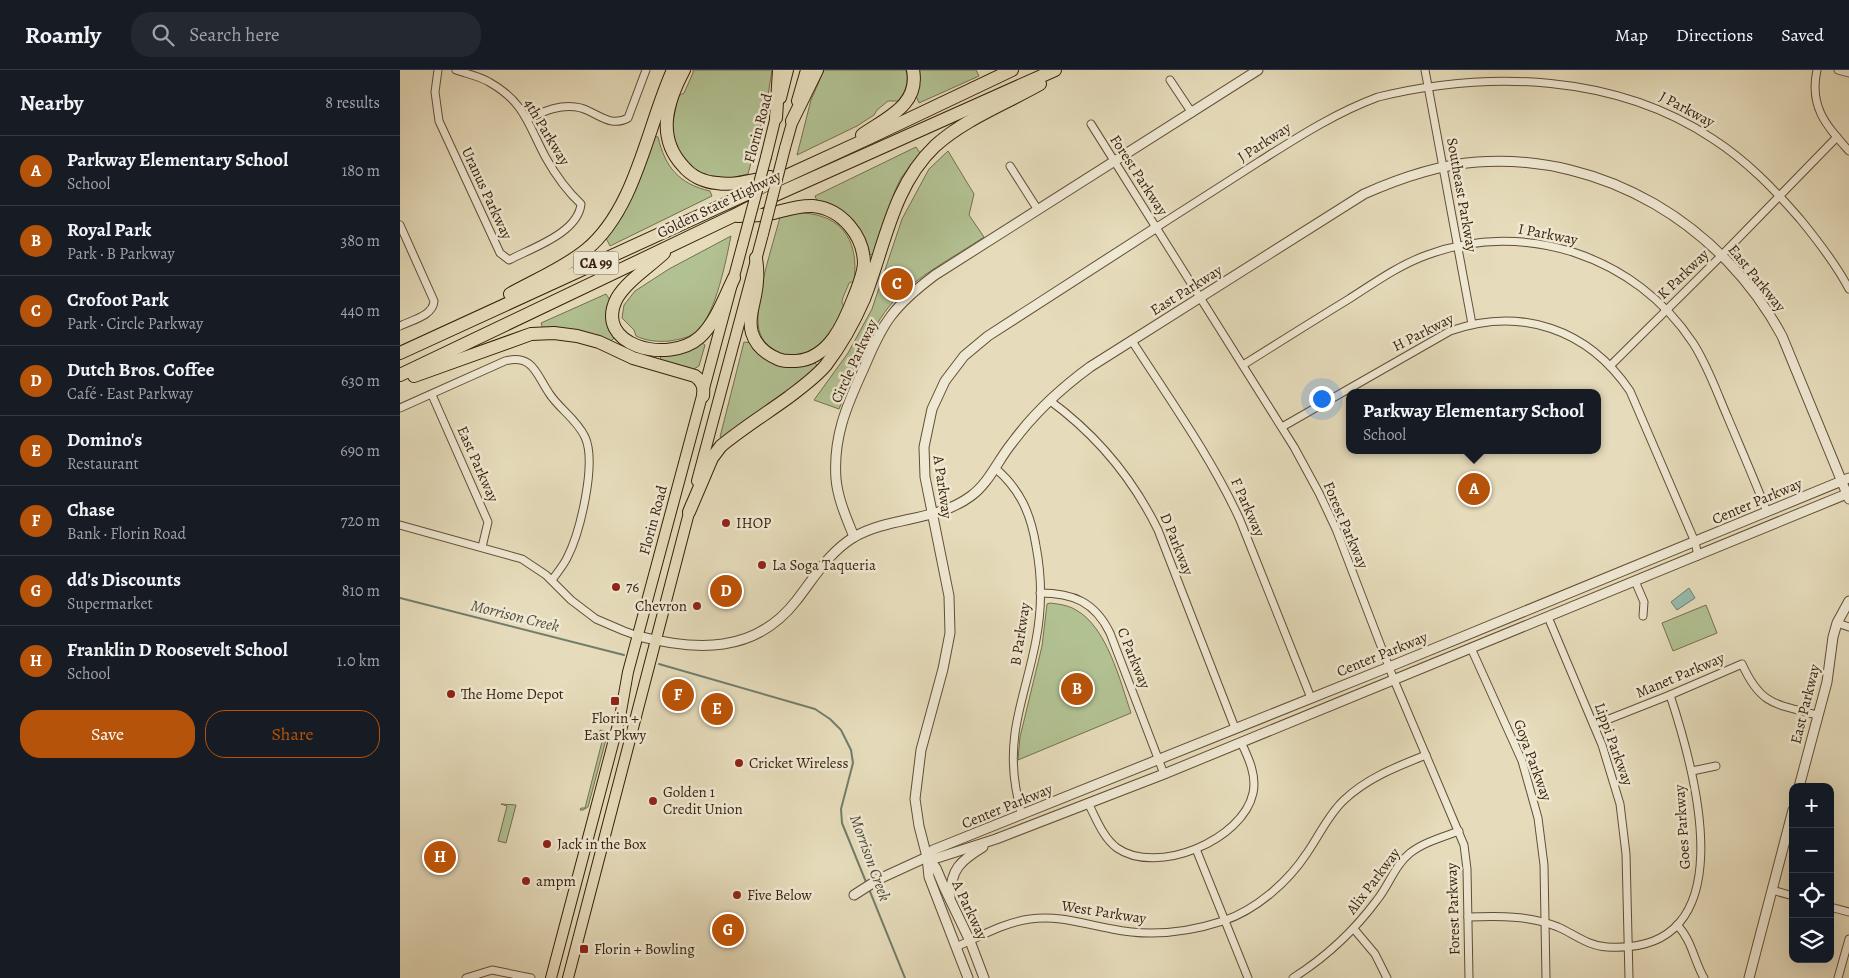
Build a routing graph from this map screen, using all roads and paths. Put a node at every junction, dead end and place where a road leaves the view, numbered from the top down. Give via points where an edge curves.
1 (438, 70) edge
2 (456, 70) edge
3 (646, 70) edge
4 (673, 70) edge
5 (684, 70) edge
6 (779, 70) edge
7 (788, 70) edge
8 (806, 70) edge
9 (817, 70) edge
10 (913, 70) edge
11 (1012, 70) edge
12 (1055, 70) edge
13 (1064, 70) edge
14 (1258, 70) edge
15 (1425, 70) edge
16 (1817, 70) edge
17 (1838, 70) edge
18 (1849, 73) edge
19 (1170, 80) dead end
20 (1428, 83) junction
21 (1192, 113) junction
22 (776, 118) junction
23 (528, 119) junction
24 (792, 121) junction
25 (1091, 124) dead end
26 (1837, 137) junction
27 (1849, 151) edge
28 (835, 153) junction
29 (1115, 162) junction
30 (1010, 166) dead end
31 (1443, 167) junction
32 (792, 173) junction
33 (1779, 195) junction
34 (581, 204) joint
35 (1038, 210) junction
36 (733, 216) junction
37 (400, 225) edge
38 (1157, 227) junction
39 (676, 243) junction
40 (1458, 246) junction
41 (1722, 255) junction
42 (756, 258) junction
43 (734, 278) junction
44 (1849, 289) edge
45 (1200, 297) junction
46 (1666, 309) junction
47 (1472, 324) junction
48 (400, 326) edge
49 (1132, 340) junction
50 (427, 341) junction
51 (400, 353) edge
52 (1243, 365) junction
53 (1610, 366) junction
54 (400, 375) edge
55 (400, 381) edge
56 (1348, 389) edge
57 (1346, 390) edge
58 (432, 394) junction
59 (703, 396) junction
60 (1049, 400) junction
61 (400, 408) edge
62 (1282, 427) junction
63 (995, 468) junction
64 (1846, 479) edge
65 (1848, 495) edge
66 (689, 512) junction
67 (1767, 512) junction
68 (932, 514) junction
69 (400, 525) edge
70 (854, 537) junction
71 (1695, 542) junction
72 (482, 547) junction
73 (1698, 556) junction
74 (552, 580) junction
75 (1636, 581) junction
76 (1040, 593) junction
77 (1849, 601) edge
78 (1642, 616) dead end
79 (1548, 617) junction
80 (1837, 623) junction
81 (1849, 627) edge
82 (638, 636) junction
83 (655, 640) junction
84 (1471, 648) junction
85 (1389, 668) junction
86 (1394, 680) junction
87 (1670, 695) junction
88 (1311, 698) junction
89 (1818, 715) junction
90 (1594, 725) junction
91 (1235, 728) junction
92 (1240, 742) junction
93 (1426, 756) junction
94 (1158, 759) junction
95 (1716, 766) dead end
96 (1692, 771) junction
97 (1164, 774) junction
98 (1800, 783) edge
99 (1088, 804) junction
100 (1022, 815) junction
101 (1789, 825) edge
102 (1459, 832) junction
103 (996, 840) junction
104 (1196, 849) junction
105 (927, 857) junction
106 (1772, 890) junction
107 (854, 895) dead end
108 (1789, 895) edge
109 (950, 898) junction
110 (1834, 908) edge
111 (1849, 912) edge
112 (1468, 917) junction
113 (1224, 920) junction
114 (1544, 922) junction
115 (1677, 925) junction
116 (1354, 929) junction
117 (1849, 939) edge
118 (970, 941) junction
119 (956, 947) junction
120 (1628, 947) junction
121 (466, 978) edge
122 (531, 978) edge
123 (551, 978) edge
124 (568, 978) edge
125 (968, 978) edge
126 (984, 978) edge
127 (1248, 978) edge
128 (1293, 978) edge
129 (1387, 978) edge
130 (1469, 978) edge
131 (1546, 978) edge
132 (1629, 978) edge
133 (1704, 978) edge
134 (1749, 978) edge
135 (1838, 978) edge

1 - 34 street, Uranus Parkway via 435,92 439,120 504,258 509,260 562,232 580,213
2 - 23 street, 4th Parkway via 491,83 512,99
3 - 23 street via 628,118 623,121 606,121 572,107 550,109
4 - 50 highway via 629,189 604,232 565,264
5 - 32 highway via 668,110 666,126 668,143 675,158 687,170 717,184
6 - 22 highway
7 - 22 main road, Florin Road
8 - 24 main road, Florin Road
9 - 24 highway
10 - 28 highway via 913,91 904,106
11 - 28 highway, Golden State Highway / CA 99
12 - 36 highway, Golden State Highway / CA 99
13 - 66 highway via 962,126 923,159 895,207 864,299 841,343 824,367 806,384 721,446 712,458
14 - 21 street, Circle Parkway
15 - 20 street, Southeast Parkway
16 - 26 street via 1817,105
17 - 18 street
19 - 21 street
20 - 31 street, Southeast Parkway
20 - 33 street, J Parkway via 1475,76 1527,76 1566,80 1621,94 1669,113 1714,140 1756,172
20 - 38 street, J Parkway via 1379,96 1331,117
21 - 29 street, Circle Parkway
22 - 43 main road, Florin Road, bridge
23 - 34 street, 4th Parkway via 554,171
24 - 42 main road, Florin Road, bridge
25 - 29 street, Forest Parkway
26 - 27 street
26 - 33 street, K Parkway
28 - 32 highway, Golden State Highway / CA 99
29 - 35 street, Circle Parkway
29 - 38 street, Forest Parkway
30 - 35 street
31 - 40 street, Southeast Parkway
31 - 41 street, East Parkway via 1508,161 1543,164 1590,175 1658,205 1693,229
31 - 45 street, East Parkway via 1364,194
32 - 50 highway, Golden State Highway / CA 99
33 - 41 street, K Parkway
33 - 44 street, J Parkway via 1818,242
35 - 70 street, Circle Parkway via 920,286 891,316 880,333 847,407 836,446 836,481
36 - 39 highway, Golden State Highway / CA 99
36 - 42 highway via 814,206 844,220 855,233 862,248 864,265 860,281 843,322 829,345 816,355 785,362 769,355 757,343 750,325 757,280
37 - 48 street via 434,305 429,312
38 - 45 street, Forest Parkway
38 - 68 street, A Parkway via 988,336 954,368 932,409 925,439 925,477
39 - 43 highway via 616,299 614,326 627,342 645,349 664,351 684,347 710,326
39 - 54 highway, Golden State Highway / CA 99
40 - 46 street, I Parkway via 1511,241 1565,249 1615,270
40 - 47 street, Southeast Parkway
40 - 52 street, I Parkway via 1399,268
41 - 46 street, K Parkway
41 - 64 street, East Parkway via 1772,317
42 - 66 main road, Florin Road
43 - 59 main road, Florin Road
45 - 49 street, East Parkway
45 - 52 street, Forest Parkway
46 - 53 street, K Parkway
46 - 67 street, I Parkway via 1702,358
47 - 53 street, H Parkway via 1515,321 1544,326 1580,341
47 - 56 street, H Parkway via 1436,338
49 - 60 street, East Parkway via 1079,375
49 - 88 street, F Parkway via 1206,454 1228,495
50 - 51 highway, Golden State Highway / CA 99
52 - 62 street, Forest Parkway
53 - 71 street, H Parkway via 1637,405
55 - 59 highway via 531,334 554,333 599,342 633,358 695,376 704,387
57 - 62 street, H Parkway
58 - 61 street
58 - 72 street, East Parkway via 488,522
58 - 74 street via 505,361 521,360 537,371 550,395 579,426 587,441 589,478 570,552
59 - 82 main road, Florin Road
60 - 63 street, East Parkway via 1023,427
60 - 91 street, D Parkway via 1107,451 1148,511
62 - 85 street, Forest Parkway via 1336,529
63 - 68 street, East Parkway via 972,496
63 - 76 street, B Parkway via 1016,489 1028,512 1038,556
64 - 65 street, East Parkway
64 - 67 street, Center Parkway
65 - 73 street, Center Parkway
66 - 83 main road, Florin Road
67 - 71 street, Center Parkway
68 - 70 street, East Parkway via 891,522
68 - 105 street, A Parkway via 949,596 950,633 915,784 917,816
69 - 72 street, East Parkway
70 - 83 street, East Parkway via 821,566 785,613 754,636 731,644 706,646
71 - 73 street, H Parkway
71 - 85 street, Center Parkway
72 - 74 street, East Parkway via 522,559
73 - 75 street, Center Parkway
74 - 82 street, East Parkway via 596,619
75 - 78 street via 1644,602
75 - 79 street, Center Parkway
76 - 94 street, C Parkway via 1064,594 1078,599 1102,619
76 - 100 street, B Parkway via 1036,638 1013,742 1014,775
77 - 80 street, East Parkway
79 - 84 street, Center Parkway
79 - 90 street, Lippi Parkway
80 - 81 street
80 - 89 street, East Parkway
82 - 83 street, East Parkway
82 - 123 main road, Florin Road via 615,737
83 - 124 main road, Florin Road
84 - 86 street, Center Parkway
84 - 114 street, Goya Parkway via 1522,761 1533,795 1544,865
85 - 86 street, Forest Parkway
85 - 88 street, Center Parkway
86 - 92 street, Center Parkway
86 - 93 street, Forest Parkway
87 - 89 street, Manet Parkway via 1742,664 1755,689 1766,699
87 - 90 street, Manet Parkway
87 - 96 street, Goes Parkway
88 - 91 street, Center Parkway
89 - 98 street, East Parkway
90 - 120 street, Lippi Parkway via 1614,780 1622,820
91 - 94 street, Center Parkway
92 - 97 street, Center Parkway
92 - 104 street via 1254,776 1252,798 1245,812 1231,827
93 - 102 street, Forest Parkway
93 - 113 street, West Parkway via 1381,774 1344,800 1287,878 1264,898
94 - 97 street, C Parkway
94 - 100 street, Center Parkway
95 - 96 street, Goes Parkway
96 - 115 street, Goes Parkway via 1699,829 1699,875 1692,902
97 - 99 street, Center Parkway
99 - 103 street, Center Parkway
99 - 104 street via 1110,842 1122,851 1136,856 1159,857
100 - 105 street, Center Parkway via 934,850
101 - 106 street
102 - 112 street, Forest Parkway via 1465,852
102 - 116 street, Alix Parkway via 1409,854
103 - 105 street, Center Parkway via 938,858
103 - 109 street via 965,858 958,866 950,884
104 - 113 street
105 - 107 street, Center Parkway via 879,879
105 - 109 street, A Parkway
105 - 119 street, A Parkway via 929,877
106 - 108 street
106 - 134 street
109 - 118 street, A Parkway
110 - 111 street
112 - 114 street, Goes Parkway via 1516,916
112 - 130 street, Forest Parkway
113 - 118 street, West Parkway via 1160,934 1130,932 1073,920 1030,919
113 - 127 street
114 - 120 street, Goes Parkway via 1591,944
114 - 131 street, Goya Parkway
115 - 120 street, Goes Parkway via 1656,940
115 - 133 street via 1686,936
116 - 128 street, Alix Parkway
116 - 129 street via 1375,954
117 - 135 street
118 - 119 street, West Parkway
118 - 126 street, A Parkway
119 - 125 street, A Parkway
120 - 132 street, Lippi Parkway
121 - 122 street via 492,970

